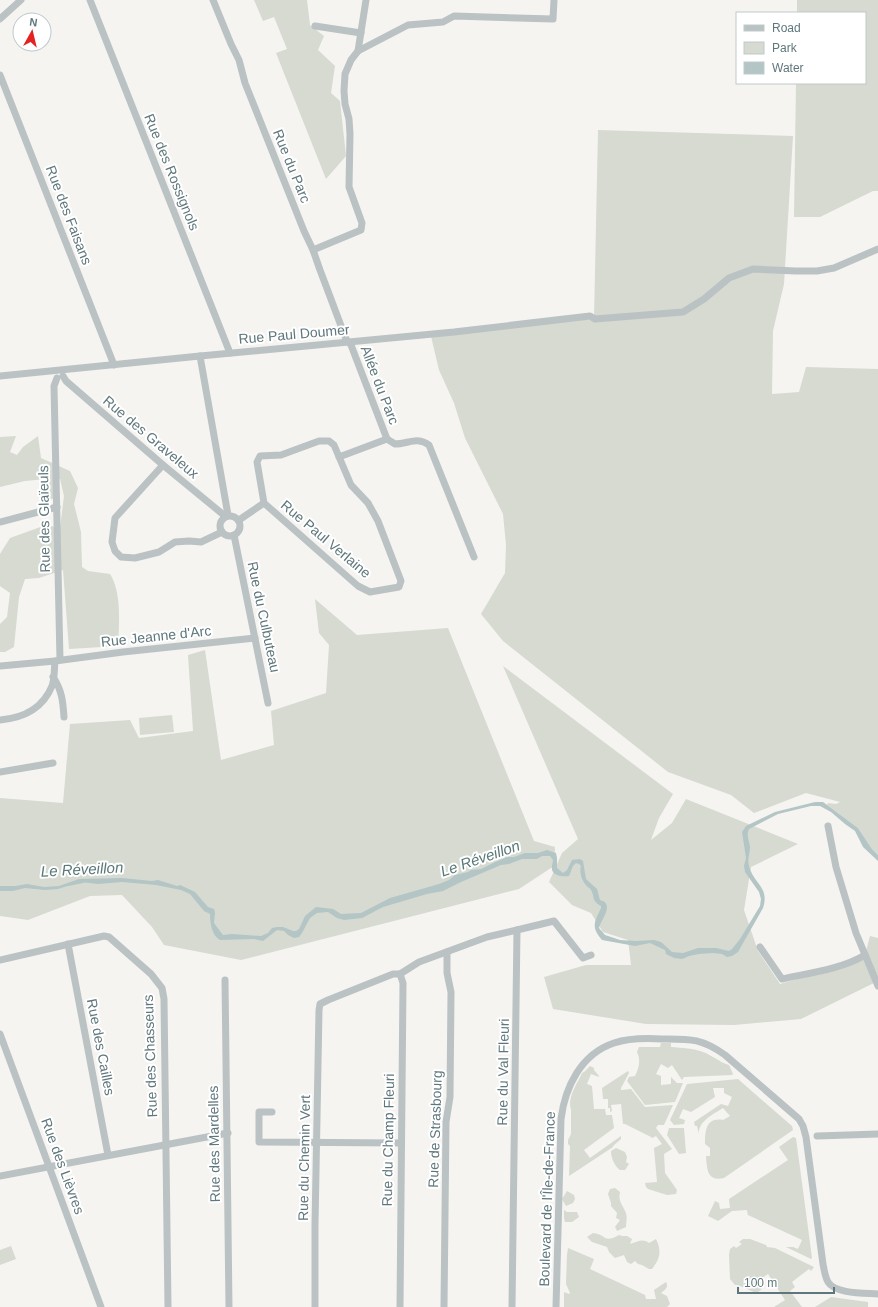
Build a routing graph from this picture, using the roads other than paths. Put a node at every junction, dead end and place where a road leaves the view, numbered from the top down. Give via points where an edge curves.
1 (21, 0) edge
2 (90, 0) edge
3 (213, 0) edge
4 (366, 0) edge
5 (554, 0) edge
6 (0, 19) edge
7 (316, 26) dead end
8 (361, 33) junction
9 (358, 51) junction
10 (0, 75) edge
11 (878, 249) edge
12 (314, 250) junction
13 (348, 342) junction
14 (230, 353) junction
15 (200, 356) junction
16 (114, 365) junction
17 (49, 371) junction
18 (61, 374) junction
19 (0, 376) edge
20 (387, 439) junction
21 (339, 457) junction
22 (162, 465) junction
23 (264, 503) junction
24 (57, 507) junction
25 (227, 516) junction
26 (239, 520) junction
27 (0, 522) edge
28 (222, 532) junction
29 (234, 535) junction
30 (474, 557) dead end
31 (255, 638) junction
32 (58, 660) junction
33 (0, 666) edge
34 (53, 677) junction
35 (268, 703) dead end
36 (64, 717) dead end
37 (0, 720) edge
38 (53, 763) dead end
39 (0, 772) edge
40 (828, 826) dead end
41 (517, 930) junction
42 (68, 944) junction
43 (760, 947) dead end
44 (446, 952) junction
45 (591, 955) dead end
46 (865, 955) junction
47 (0, 960) edge
48 (400, 974) junction
49 (225, 980) dead end
50 (878, 986) edge
51 (0, 1034) edge
52 (272, 1112) dead end
53 (228, 1133) junction
54 (878, 1134) edge
55 (817, 1136) dead end
56 (317, 1142) junction
57 (402, 1143) junction
58 (167, 1144) junction
59 (108, 1155) junction
60 (49, 1166) junction
61 (0, 1176) edge
62 (878, 1294) edge
63 (101, 1307) edge
64 (168, 1307) edge
65 (229, 1307) edge
66 (315, 1307) edge
67 (400, 1307) edge
68 (444, 1307) edge
69 (512, 1307) edge
70 (556, 1307) edge

1 - 6 street
2 - 14 street, Rue des Rossignols
3 - 12 street, Rue du Parc via 239,60 304,231
4 - 8 street
5 - 9 street via 553,19 454,16 443,22 408,25
7 - 8 street
8 - 9 street
9 - 12 street via 345,74 344,91 350,126 349,186 362,223 361,230
10 - 16 street, Rue des Faisans
11 - 13 street, Rue Paul Doumer via 834,268 817,271 753,269 740,273 729,278 704,300 683,312 595,319 590,316
12 - 13 street, Rue du Parc
13 - 14 street, Rue Paul Doumer
13 - 20 street, Allée du Parc
14 - 15 street, Rue Paul Doumer
15 - 16 street, Rue Paul Doumer
15 - 25 street
16 - 18 street, Rue Paul Doumer
17 - 18 street, Rue Paul Doumer
17 - 18 street, Rue des Graveleux via 51,375
17 - 19 street, Rue Paul Doumer
18 - 22 street, Rue des Graveleux
18 - 24 street, Rue des Glaïeuls via 54,386
20 - 21 street
20 - 30 street via 394,444 414,440 424,441 429,445
21 - 23 street, Rue Paul Verlaine via 329,440 319,441 281,455 260,456 257,462
21 - 23 street, Rue Paul Verlaine via 351,485 368,503 378,521 401,581 399,587 370,592 358,586
22 - 25 street, Rue des Graveleux
22 - 28 street via 115,518 112,542 115,551 121,557 135,558 159,552 175,542 201,542
23 - 26 street, Rue Paul Verlaine
24 - 27 street
24 - 32 street, Rue des Glaïeuls
25 - 26 street
25 - 28 street via 220,522
26 - 29 street via 240,530
28 - 29 street via 228,536
29 - 31 street, Rue du Culbuteau
31 - 32 street, Rue Jeanne d'Arc
31 - 35 street, Rue du Culbuteau
32 - 33 street, Rue Jeanne d'Arc
32 - 34 street, Rue des Glaïeuls
34 - 36 street via 59,686 64,704
34 - 37 street, Rue des Glaïeuls via 46,697 34,710 20,717
38 - 39 street
40 - 46 street via 836,867
41 - 44 street
41 - 45 street via 554,921 583,958
41 - 69 street, Rue du Val Fleuri
42 - 47 street, Rue des Chasseurs
42 - 58 street, Rue des Chasseurs via 109,937 151,974 162,988
42 - 59 street, Rue des Cailles
43 - 46 street via 782,978 828,969
44 - 48 street via 419,962
44 - 68 street, Rue de Strasbourg via 451,992 450,1097 446,1122
46 - 50 street
48 - 56 street, Rue du Chemin Vert via 393,974 320,1004
48 - 57 street, Rue du Champ Fleuri via 403,983
49 - 53 street, Rue des Mardelles
51 - 60 street, Rue des Lièvres
52 - 56 street via 260,1112 259,1142
53 - 58 street
53 - 65 street, Rue des Mardelles
54 - 55 street
56 - 57 street
56 - 66 street, Rue du Chemin Vert
57 - 67 street, Rue du Champ Fleuri
58 - 59 street
58 - 64 street, Rue des Chasseurs
59 - 60 street
60 - 61 street
60 - 63 street, Rue des Lièvres
62 - 70 street, Boulevard de l'Île-de-France via 839,1290 832,1288 827,1282 806,1137 799,1119 726,1054 712,1046 693,1039 642,1038 613,1043 601,1049 577,1071 567,1090 561,1119

